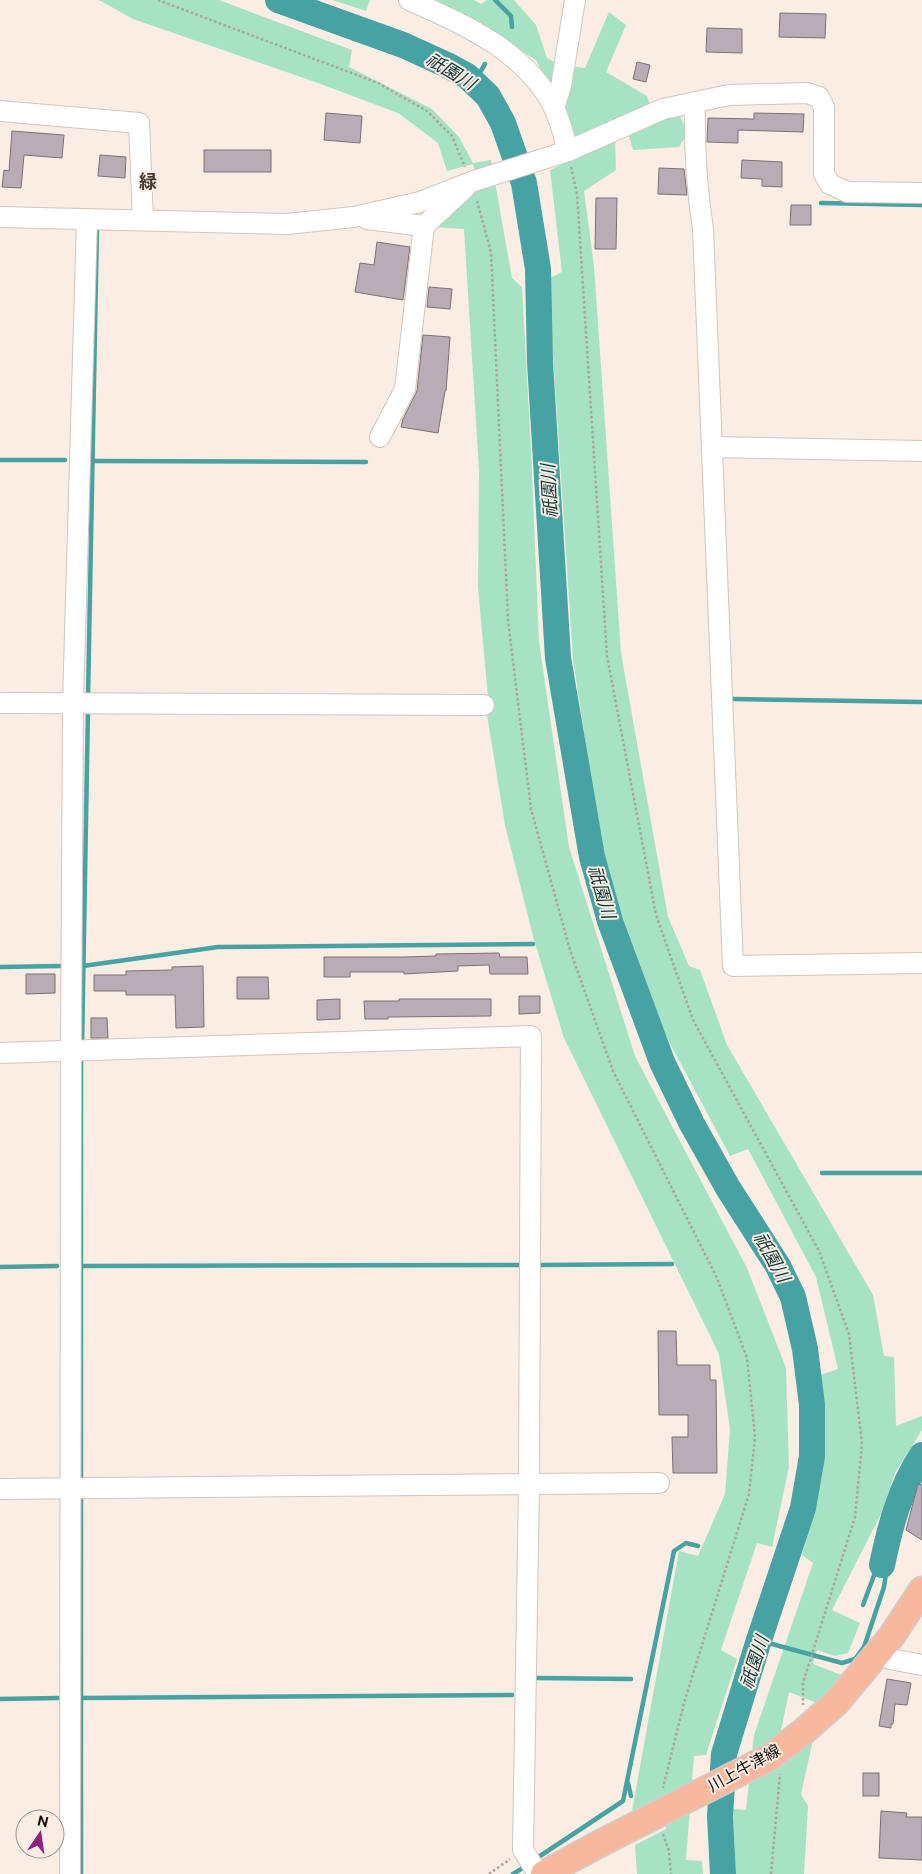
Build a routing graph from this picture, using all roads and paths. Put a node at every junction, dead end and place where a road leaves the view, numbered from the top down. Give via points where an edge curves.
1 (158, 0) edge
2 (409, 0) edge
3 (575, 0) edge
4 (695, 102) junction
5 (554, 108) junction
6 (0, 111) edge
7 (568, 151) junction
8 (472, 182) junction
9 (922, 193) edge
10 (0, 217) edge
11 (354, 217) junction
12 (87, 219) junction
13 (143, 220) junction
14 (424, 226) junction
15 (380, 437) dead end
16 (712, 446) junction
17 (922, 451) edge
18 (0, 703) edge
19 (73, 703) junction
20 (484, 705) dead end
21 (922, 962) edge
22 (79, 1051) junction
23 (0, 1053) edge
24 (659, 1483) dead end
25 (529, 1484) junction
26 (80, 1488) junction
27 (0, 1489) edge
28 (922, 1590) edge
29 (879, 1652) junction
30 (922, 1665) edge
31 (804, 1731) junction
32 (782, 1748) junction
33 (657, 1815) junction
34 (523, 1850) junction
35 (70, 1874) edge
36 (489, 1874) edge
37 (538, 1874) edge
38 (544, 1874) edge
39 (670, 1874) edge
40 (771, 1874) edge

1 - 8 path via 378,84 428,111 452,136
2 - 5 street via 470,28 500,47 531,73
3 - 5 street via 561,86
4 - 7 street via 663,109
4 - 9 street via 729,95 807,93 819,97 824,107 824,174 830,184 847,192
4 - 16 street via 694,151 703,229
5 - 7 street
6 - 13 street via 139,123
7 - 8 street
7 - 31 path via 577,194 607,656 656,915 693,1020 819,1251 849,1334 862,1444 856,1517 803,1683
8 - 11 street via 420,202
8 - 14 street
8 - 33 path via 491,252 508,620 531,809 570,950 613,1071 717,1278 747,1358 755,1437 749,1494 684,1703
10 - 12 street
11 - 13 street via 287,224
11 - 14 street
12 - 13 street
12 - 19 street
14 - 15 street via 405,388
16 - 17 street
16 - 21 street via 732,966
18 - 19 street
19 - 20 street
19 - 22 street
22 - 23 street
22 - 25 street via 531,1036
22 - 26 street
24 - 25 street
25 - 26 street
25 - 34 street
26 - 27 street
26 - 35 street
28 - 29 main road, 川上牛津線
29 - 30 street via 890,1659
29 - 31 main road, 川上牛津線 via 837,1702
31 - 32 main road, 川上牛津線
32 - 33 main road, 川上牛津線
32 - 40 path
33 - 38 main road, 川上牛津線
33 - 39 path via 669,1851
34 - 36 path
34 - 37 street

